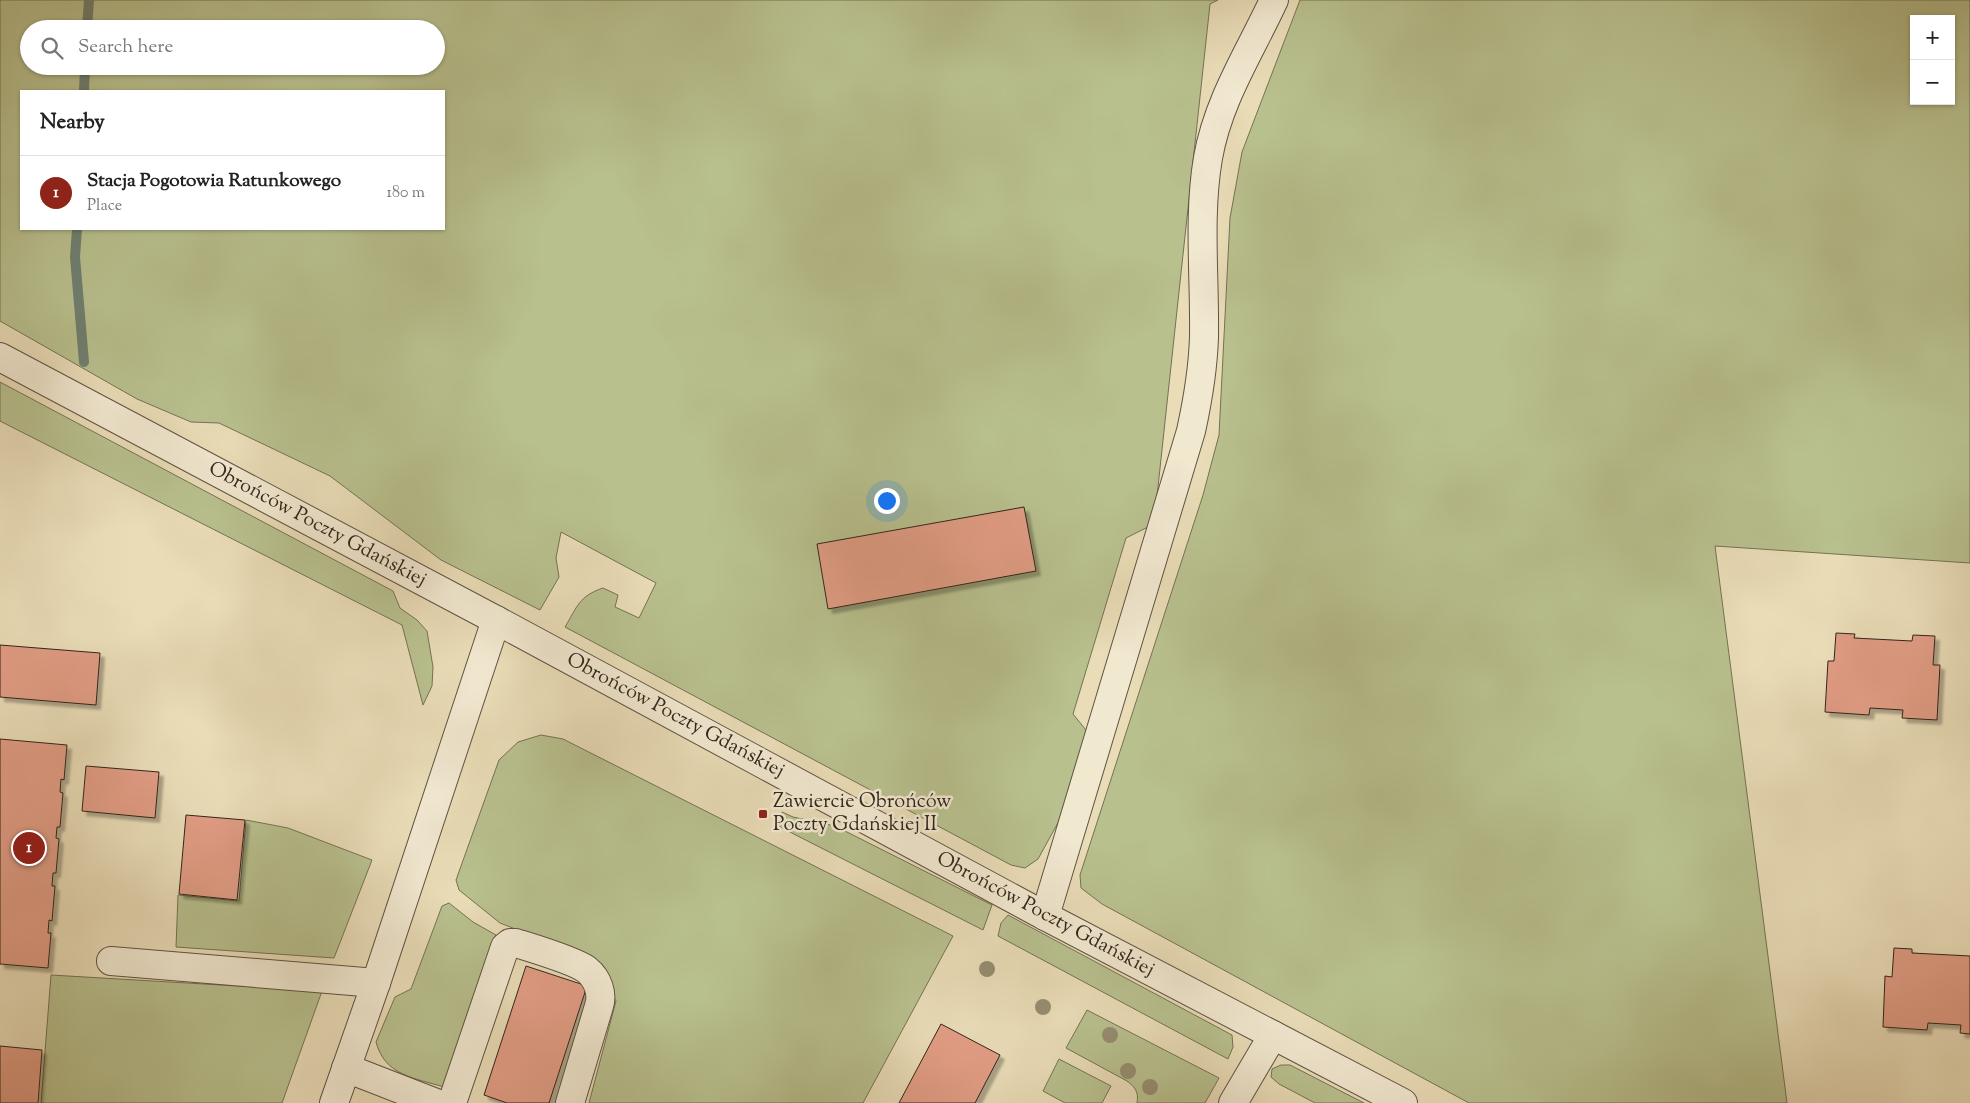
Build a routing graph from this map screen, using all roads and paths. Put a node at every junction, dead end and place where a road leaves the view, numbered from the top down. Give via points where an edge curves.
1 (1274, 0) edge
2 (0, 357) edge
3 (496, 620) junction
4 (1046, 916) junction
5 (111, 961) dead end
6 (376, 982) junction
7 (1273, 1035) junction
8 (346, 1068) junction
9 (334, 1103) edge
10 (436, 1103) edge
11 (452, 1103) edge
12 (570, 1103) edge
13 (1233, 1103) edge
14 (1403, 1103) edge

1 - 4 street via 1224,100 1208,157 1203,216 1201,384 1191,431
2 - 3 street, Obrońców Poczty Gdańskiej
3 - 4 street, Obrońców Poczty Gdańskiej
3 - 6 street
4 - 7 street, Obrońców Poczty Gdańskiej
5 - 6 street
6 - 8 street
7 - 13 street
7 - 14 street, Obrońców Poczty Gdańskiej
8 - 9 street
8 - 10 street
11 - 12 street via 505,947 516,943 581,967 594,978 600,991 600,1006

